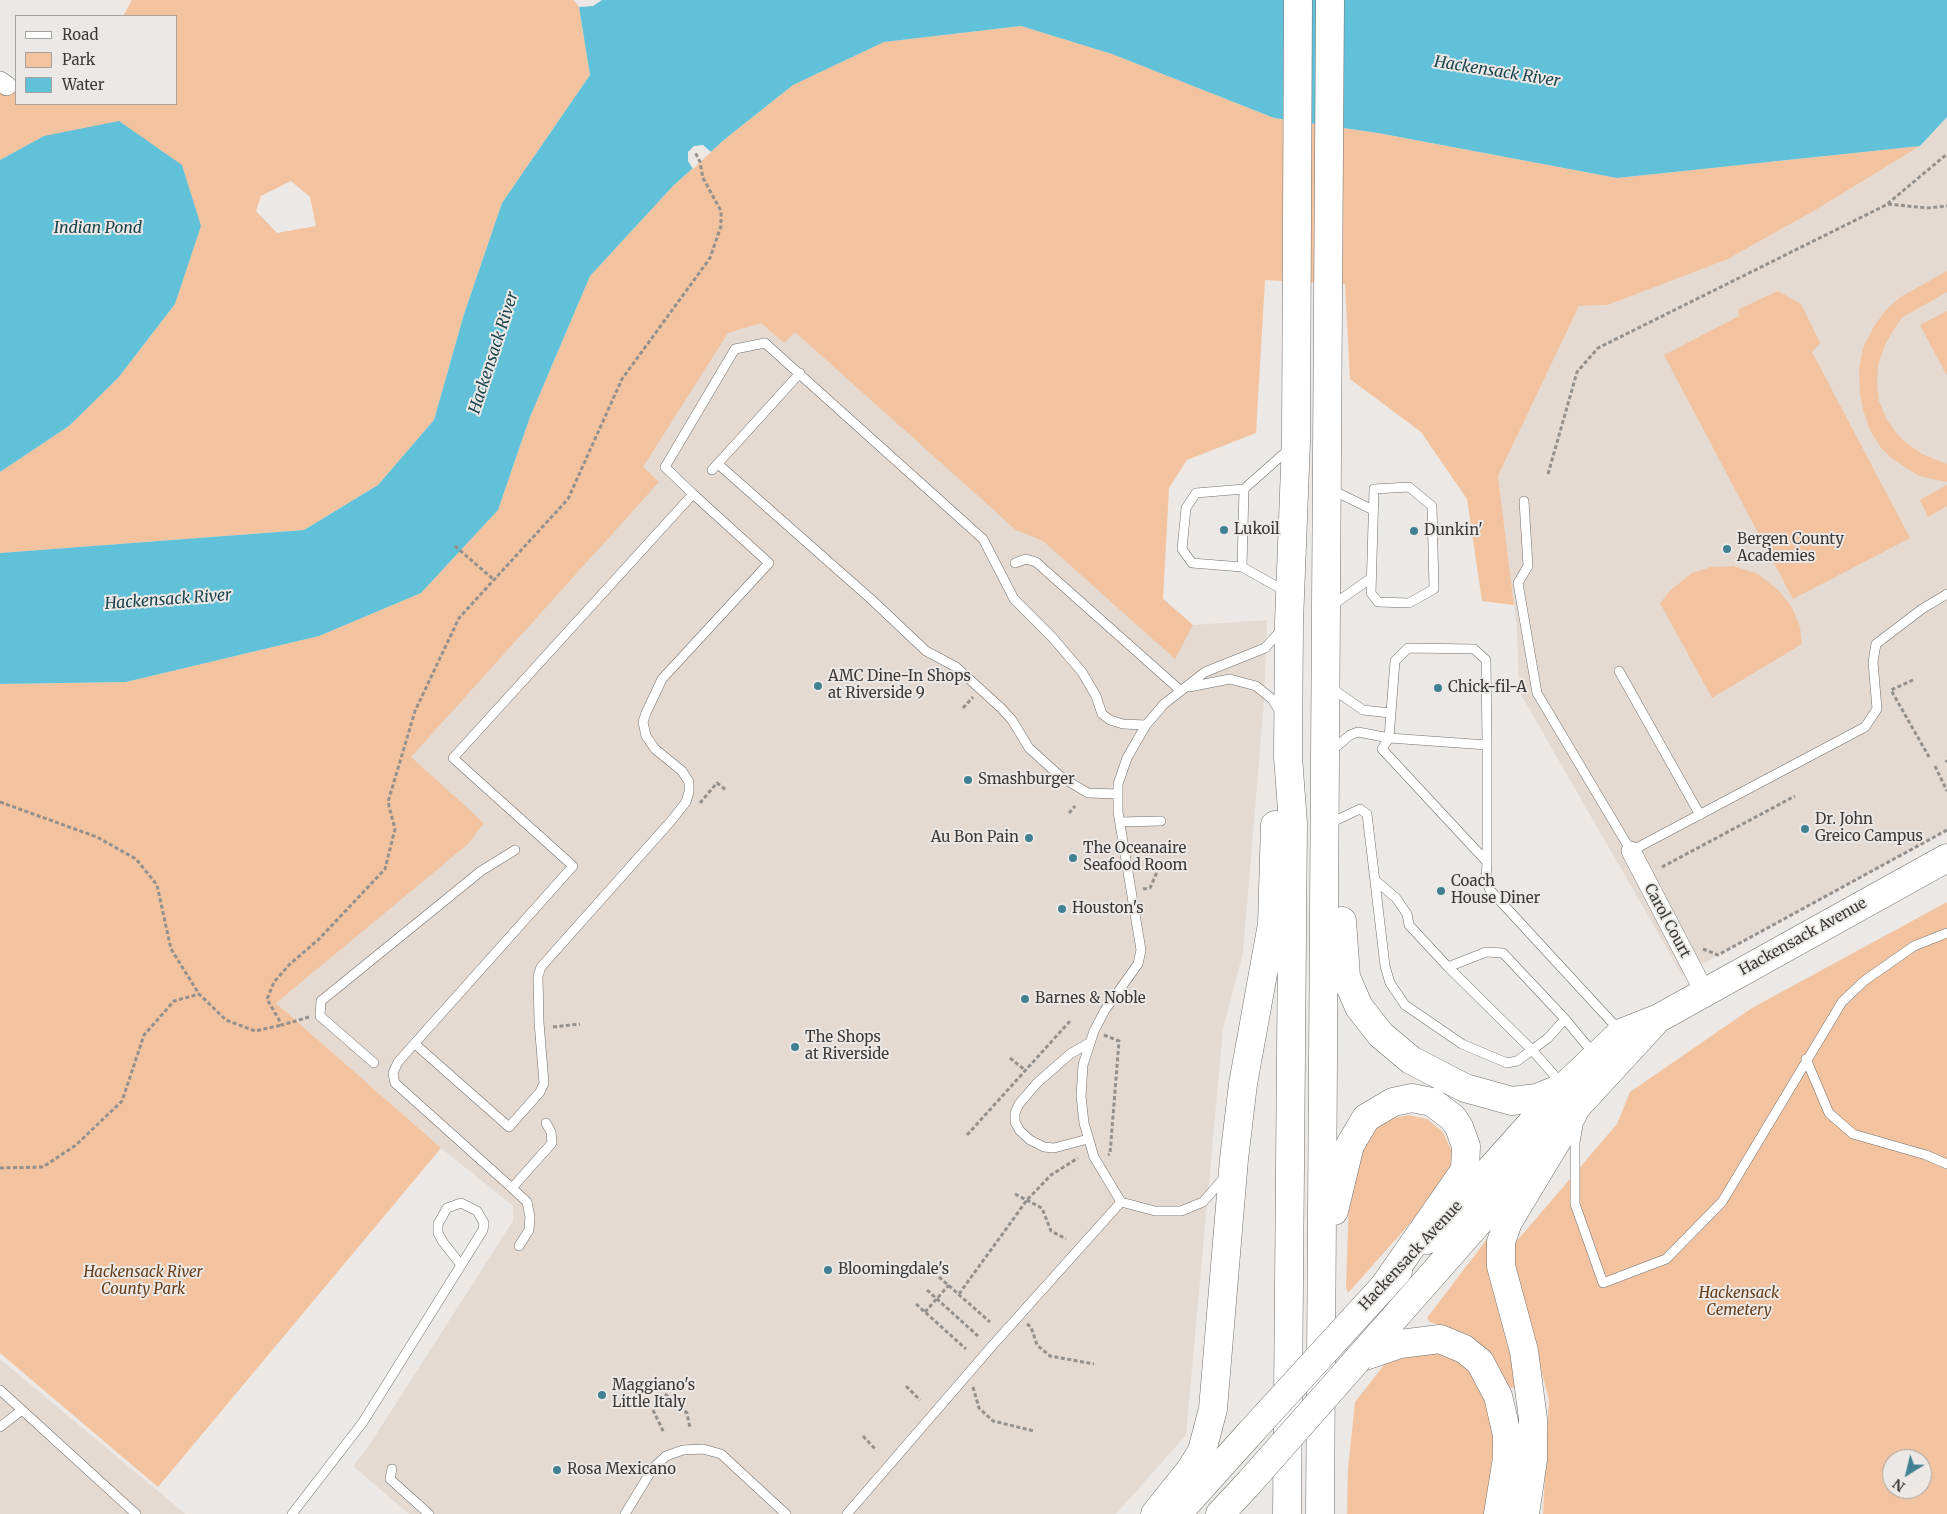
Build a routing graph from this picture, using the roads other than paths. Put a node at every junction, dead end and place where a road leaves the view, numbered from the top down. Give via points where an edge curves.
1 (1298, 0) edge
2 (1330, 0) edge
3 (800, 373) junction
4 (1296, 442) junction
5 (1326, 487) junction
6 (1244, 489) junction
7 (693, 494) junction
8 (1524, 501) dead end
9 (1373, 510) junction
10 (1015, 563) dead end
11 (1242, 567) junction
12 (1371, 578) junction
13 (1290, 593) junction
14 (1947, 594) edge
15 (1325, 610) junction
16 (1289, 622) junction
17 (1620, 671) dead end
18 (1325, 683) junction
19 (1184, 689) junction
20 (1390, 713) junction
21 (1288, 725) junction
22 (1146, 726) junction
23 (1389, 738) junction
24 (1487, 745) junction
25 (1288, 757) junction
26 (1324, 757) junction
27 (1118, 794) junction
28 (1700, 815) junction
29 (1161, 821) dead end
30 (1120, 822) junction
31 (1325, 825) junction
32 (515, 850) dead end
33 (1630, 851) junction
34 (1947, 858) edge
35 (1487, 862) junction
36 (1376, 881) junction
37 (1947, 933) edge
38 (1448, 967) junction
39 (1704, 991) junction
40 (1659, 1018) junction
41 (1565, 1019) junction
42 (1622, 1033) junction
43 (1089, 1043) junction
44 (415, 1044) junction
45 (1532, 1050) junction
46 (1596, 1056) junction
47 (1806, 1059) junction
48 (374, 1063) dead end
49 (1573, 1101) junction
50 (546, 1123) dead end
51 (1088, 1139) junction
52 (1234, 1159) junction
53 (1947, 1164) edge
54 (512, 1188) junction
55 (1121, 1202) junction
56 (519, 1246) dead end
57 (1323, 1258) junction
58 (461, 1265) junction
59 (1382, 1289) junction
60 (1359, 1358) junction
61 (0, 1390) edge
62 (22, 1410) junction
63 (0, 1427) edge
64 (1321, 1458) junction
65 (392, 1469) dead end
66 (136, 1514) edge
67 (292, 1514) edge
68 (429, 1514) edge
69 (624, 1514) edge
70 (786, 1514) edge
71 (847, 1514) edge
72 (1155, 1514) edge
73 (1177, 1514) edge
74 (1220, 1514) edge
75 (1287, 1514) edge
76 (1320, 1514) edge
77 (1336, 1514) edge
78 (1498, 1514) edge
79 (1525, 1514) edge

1 - 4 main road
2 - 5 main road
3 - 7 lane via 765,343 735,350 665,467
3 - 22 lane via 984,539 1014,599 1082,672 1102,714 1123,724
3 - 27 lane via 715,467 926,651 956,667 1012,720 1028,748 1061,777 1088,793
4 - 6 lane
4 - 13 main road
5 - 9 lane
5 - 15 main road
6 - 11 lane
6 - 11 lane via 1196,493 1186,508 1182,549 1192,563
7 - 44 lane via 453,758 573,866
7 - 44 lane via 769,563 662,679 646,713 643,722 646,736 689,782 686,802 541,967 538,976 544,1083 540,1092 509,1128
8 - 33 lane via 1528,566 1518,583 1537,693
9 - 12 lane
9 - 12 lane via 1374,489 1382,488 1409,487 1432,506 1434,589 1409,603 1378,602 1371,593
10 - 19 lane via 1026,559 1036,562
11 - 13 lane
12 - 15 lane
13 - 16 main road
14 - 28 lane via 1876,644 1873,662 1877,709 1865,728
15 - 18 main road
16 - 19 lane via 1265,648 1205,672
16 - 21 main road
17 - 28 lane
18 - 20 lane via 1363,710
18 - 26 main road
19 - 21 lane via 1230,679 1256,686 1272,699
19 - 22 lane via 1164,704
20 - 23 lane
20 - 24 lane via 1395,661 1408,648 1474,650 1486,660
21 - 25 main road
22 - 27 lane via 1127,758
23 - 24 lane
23 - 26 lane via 1358,732
23 - 35 lane via 1382,749
24 - 35 lane
25 - 52 main road via 1275,777 1272,924 1244,1075
25 - 75 main road via 1293,823
26 - 31 main road
27 - 30 lane
28 - 33 lane
29 - 30 lane
30 - 43 lane via 1141,950 1138,964 1105,1010
31 - 36 lane via 1360,808 1367,814
31 - 49 main road via 1342,922 1346,977 1359,1007 1380,1035 1430,1072 1488,1096 1521,1102 1537,1098
31 - 57 main road
32 - 48 lane via 481,870 322,1001 320,1016
33 - 39 street, Carol Court
34 - 39 main road, Hackensack Avenue
35 - 42 lane via 1486,881 1490,890
36 - 38 lane via 1396,898 1407,914 1409,925
36 - 45 lane via 1385,966 1390,983 1404,1005 1462,1044 1507,1063 1517,1062
37 - 47 lane via 1914,946 1864,982 1842,1002
38 - 41 lane via 1486,952 1503,953
38 - 45 lane
39 - 40 main road, Hackensack Avenue
40 - 42 main road, Hackensack Avenue
40 - 49 main road, Hackensack Avenue
41 - 45 lane
41 - 46 lane
42 - 46 main road, Hackensack Avenue
43 - 51 lane via 1083,1065 1081,1096
43 - 51 lane via 1070,1054 1037,1083 1018,1104 1015,1113 1020,1131 1044,1148
44 - 54 lane via 395,1067 395,1083
45 - 49 lane
46 - 49 main road, Hackensack Avenue
47 - 49 lane via 1722,1202 1666,1259 1603,1283 1575,1204
47 - 53 lane via 1829,1113 1853,1134
49 - 59 main road, Hackensack Avenue
49 - 60 main road, Hackensack Avenue
49 - 79 main road via 1512,1214 1501,1242 1501,1266 1524,1351 1534,1419 1533,1460
50 - 54 lane via 552,1143
51 - 55 lane via 1096,1161
52 - 55 lane via 1221,1184 1210,1196 1192,1207 1155,1212
52 - 72 main road via 1213,1408 1202,1451
54 - 56 lane via 527,1202 530,1217 529,1230
55 - 71 lane
57 - 59 main road via 1346,1156 1366,1118 1401,1099 1417,1098 1432,1102 1459,1127 1466,1146 1465,1170
57 - 64 main road
58 - 58 lane via 484,1223 477,1211 461,1203 447,1208 438,1224 443,1242
58 - 67 lane via 363,1422
59 - 73 main road, Hackensack Avenue, bridge
60 - 74 main road, Hackensack Avenue, bridge
60 - 78 main road via 1400,1344 1434,1339 1464,1348 1480,1362 1498,1396 1507,1435
61 - 62 lane
62 - 63 lane
62 - 66 lane
64 - 76 main road
64 - 77 main road
65 - 68 lane via 390,1480
69 - 70 lane via 653,1468 666,1456 683,1450 703,1449 721,1454

